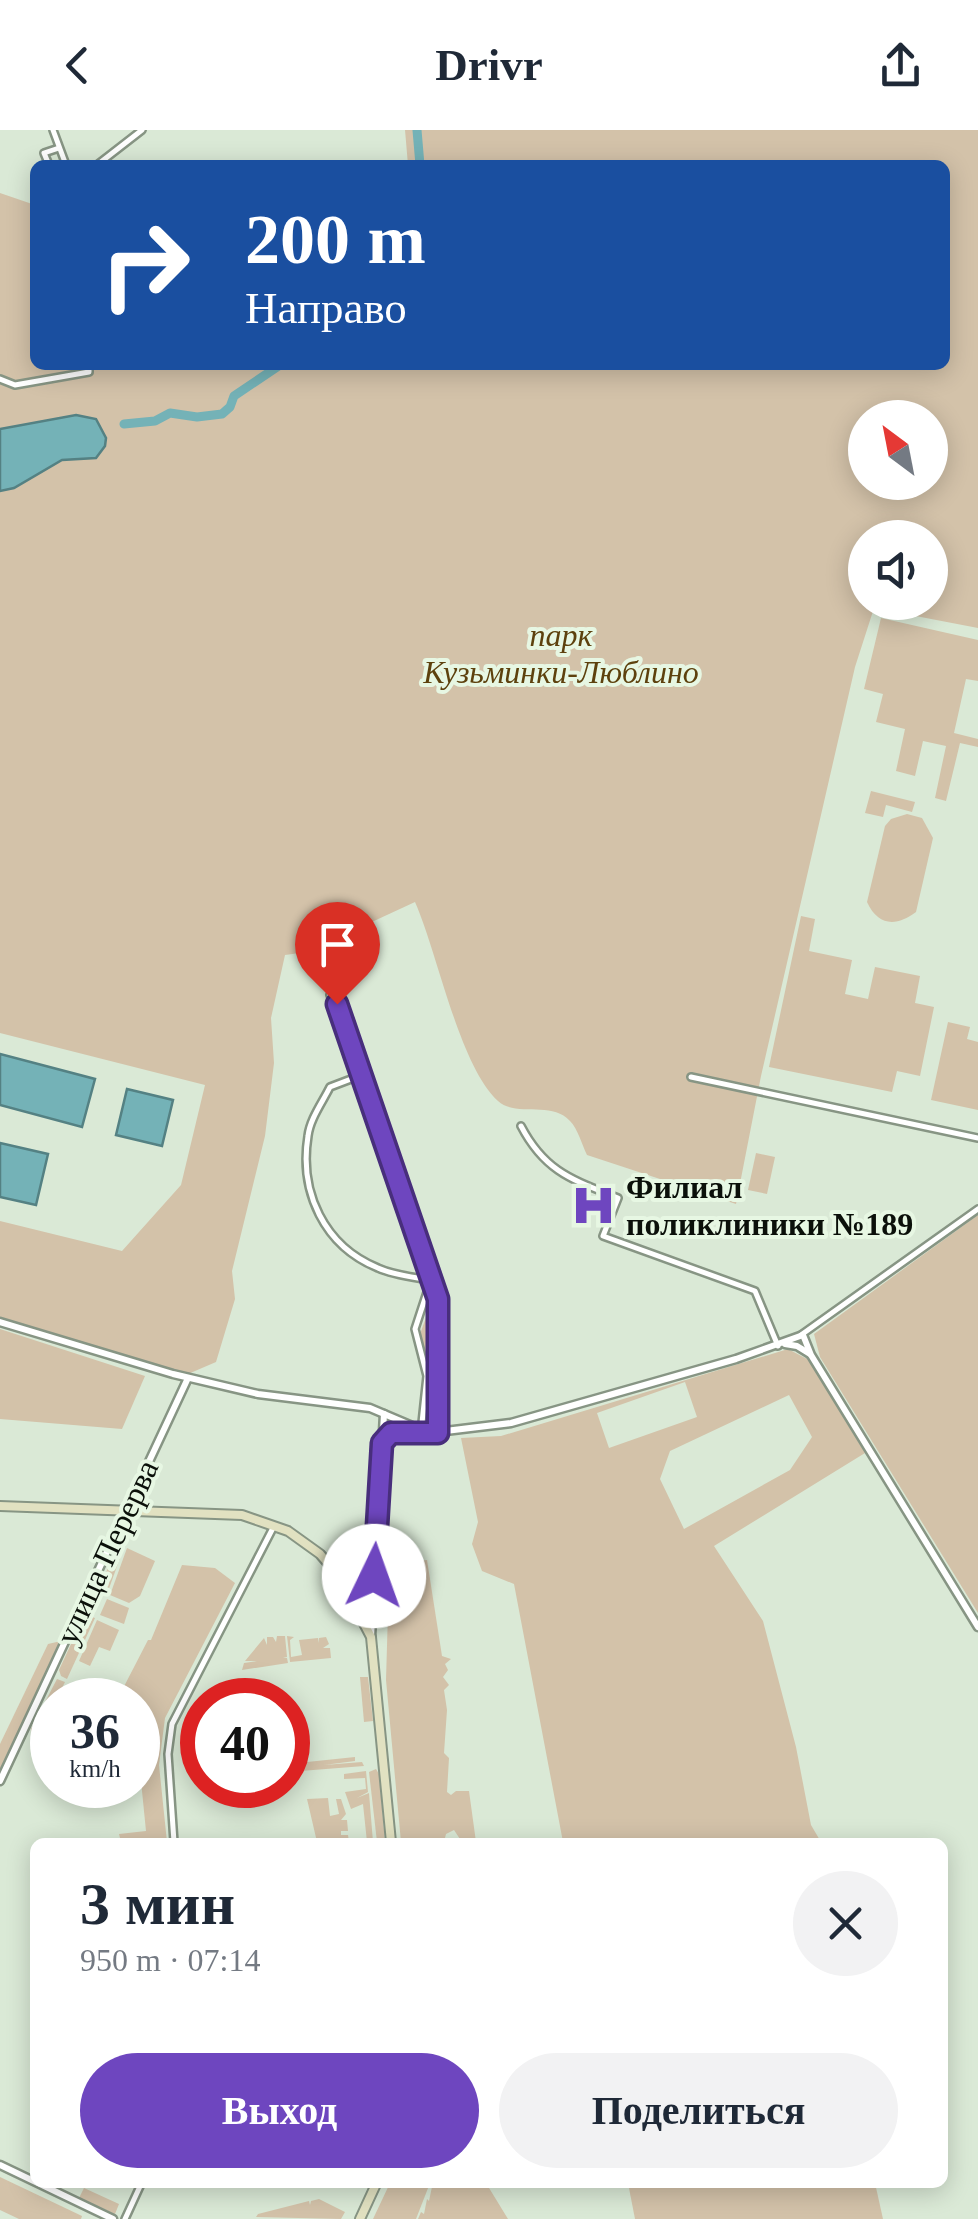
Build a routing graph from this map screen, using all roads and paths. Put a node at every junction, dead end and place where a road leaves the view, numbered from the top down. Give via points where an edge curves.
1 (53, 130) edge
2 (142, 130) edge
3 (60, 148) junction
4 (47, 160) edge
5 (64, 160) edge
6 (103, 160) edge
7 (90, 370) edge
8 (0, 379) edge
9 (330, 994) dead end
10 (360, 1075) junction
11 (691, 1077) dead end
12 (521, 1126) dead end
13 (978, 1138) edge
14 (978, 1209) edge
15 (430, 1280) junction
16 (0, 1322) edge
17 (801, 1342) junction
18 (780, 1345) junction
19 (188, 1378) junction
20 (384, 1414) junction
21 (421, 1432) junction
22 (438, 1433) junction
23 (382, 1443) junction
24 (0, 1506) edge
25 (128, 1510) junction
26 (274, 1526) junction
27 (376, 1552) junction
28 (326, 1561) junction
29 (978, 1626) edge
30 (372, 1637) junction
31 (0, 1781) edge
32 (174, 1838) edge
33 (391, 1838) edge
34 (0, 2165) edge
35 (30, 2179) edge
36 (48, 2188) edge
37 (139, 2188) edge
38 (374, 2188) edge
39 (113, 2219) edge
40 (124, 2219) edge
41 (360, 2219) edge

1 - 3 street
2 - 6 street
3 - 4 street via 44,153
3 - 5 street
7 - 8 street via 16,384
9 - 10 street
10 - 15 street
10 - 15 street via 330,1087 311,1122 306,1183 324,1225 352,1254 380,1269
11 - 13 street
12 - 18 street via 560,1176 618,1198 603,1236 755,1291
14 - 17 street
15 - 21 street via 415,1328 427,1376
15 - 22 street via 438,1299
16 - 19 street
17 - 18 street
17 - 29 street
18 - 22 street via 511,1423
19 - 20 street
19 - 25 street, улица Перерва
20 - 21 street
20 - 23 street
21 - 22 street
21 - 23 street via 391,1433
23 - 27 street
24 - 25 main road
25 - 26 main road via 242,1515
25 - 31 street, улица Перерва
26 - 28 main road
26 - 32 street via 172,1724
27 - 28 main road via 358,1570
27 - 30 street
28 - 30 main road
30 - 33 main road
34 - 35 street
36 - 39 street
37 - 40 street
38 - 41 main road

